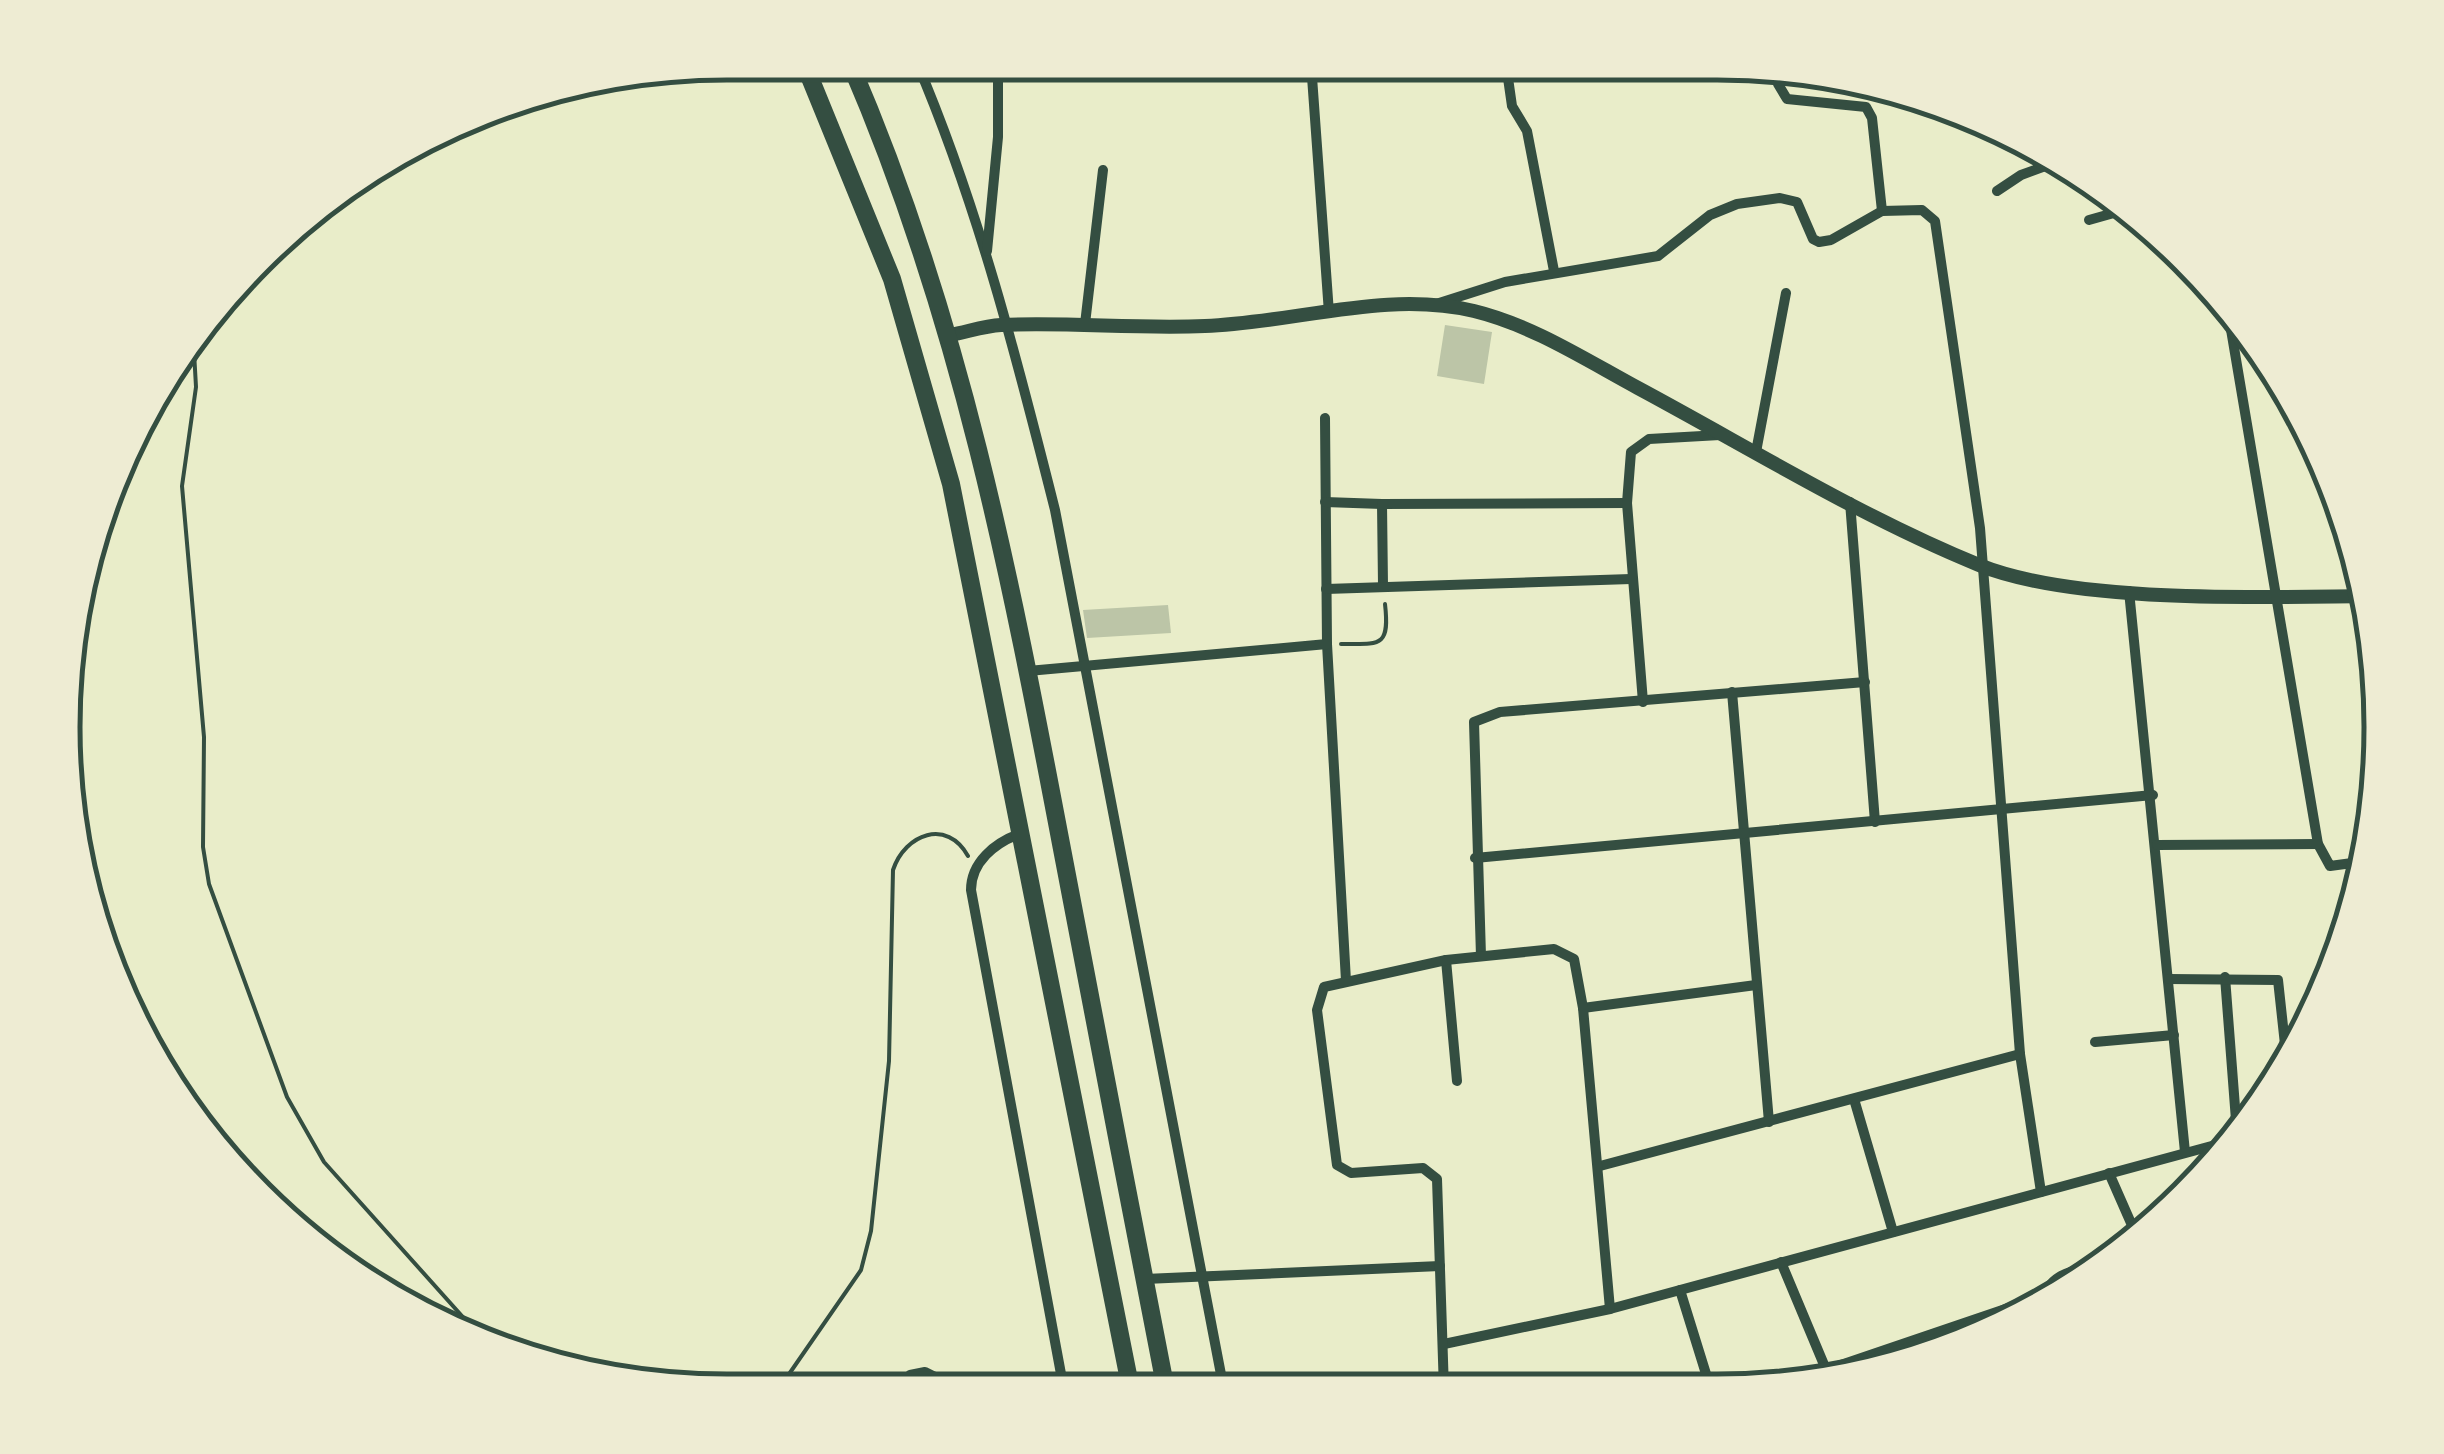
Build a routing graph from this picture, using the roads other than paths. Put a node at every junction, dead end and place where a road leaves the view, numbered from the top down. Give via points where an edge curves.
1 (811, 80) edge
2 (858, 80) edge
3 (924, 80) edge
4 (998, 80) edge
5 (1313, 80) edge
6 (1508, 80) edge
7 (1778, 83) edge
8 (2041, 168) edge
9 (1103, 170) dead end
10 (1997, 191) dead end
11 (1882, 211) junction
12 (2111, 214) edge
13 (2089, 220) dead end
14 (986, 261) junction
15 (1554, 271) junction
16 (1786, 293) dead end
17 (1434, 305) junction
18 (1329, 312) junction
19 (1085, 324) junction
20 (1004, 325) junction
21 (950, 334) junction
22 (2232, 336) edge
23 (1325, 418) dead end
24 (1724, 434) junction
25 (1756, 452) junction
26 (1325, 502) junction
27 (1850, 502) junction
28 (1382, 504) junction
29 (1627, 504) junction
30 (1984, 567) junction
31 (1631, 579) junction
32 (1383, 584) junction
33 (1326, 589) junction
34 (2129, 590) junction
35 (2351, 596) edge
36 (2278, 597) junction
37 (1327, 644) junction
38 (1086, 667) junction
39 (1028, 671) junction
40 (1865, 682) junction
41 (1732, 692) junction
42 (1643, 702) junction
43 (2153, 795) junction
44 (1999, 809) junction
45 (1876, 822) junction
46 (1019, 834) junction
47 (1741, 834) junction
48 (2318, 844) junction
49 (2158, 845) junction
50 (1476, 858) junction
51 (2349, 864) edge
52 (1480, 956) junction
53 (1446, 960) junction
54 (2225, 978) junction
55 (2170, 979) junction
56 (1346, 980) junction
57 (1756, 985) junction
58 (1584, 1008) junction
59 (2174, 1035) junction
60 (2285, 1036) edge
61 (2095, 1042) dead end
62 (2020, 1054) junction
63 (1457, 1081) dead end
64 (1854, 1099) junction
65 (2236, 1112) edge
66 (1769, 1122) junction
67 (2210, 1146) edge
68 (2185, 1152) junction
69 (1600, 1166) junction
70 (2110, 1173) junction
71 (2041, 1192) junction
72 (2131, 1223) edge
73 (1892, 1232) junction
74 (1781, 1262) junction
75 (1440, 1266) junction
76 (1200, 1274) junction
77 (1144, 1279) junction
78 (1680, 1290) junction
79 (1610, 1308) junction
80 (1444, 1344) junction
81 (1824, 1365) edge
82 (1061, 1374) edge
83 (1129, 1374) edge
84 (1163, 1374) edge
85 (1221, 1374) edge
86 (1444, 1374) edge
87 (1706, 1374) edge

1 - 46 highway via 916,356 951,484
2 - 21 highway
3 - 14 street
4 - 14 street
5 - 18 street
6 - 15 street via 1512,106 1527,132
7 - 11 street via 1788,99 1866,107
8 - 10 street
9 - 19 street
11 - 15 street via 1819,242 1796,202 1737,204 1710,215 1658,256
11 - 30 street via 1922,210 1938,228
12 - 13 street
14 - 20 street
15 - 17 street
16 - 25 street
17 - 18 street via 1400,302
17 - 24 street via 1505,320
18 - 19 street via 1204,326
19 - 20 street
20 - 21 street
20 - 38 street via 1055,510
21 - 39 highway
22 - 36 street
23 - 26 street
24 - 25 street
24 - 29 street via 1640,443 1632,452
25 - 27 street
26 - 28 street
26 - 33 street
27 - 30 street
27 - 40 street
28 - 29 street
28 - 32 street
29 - 31 street
30 - 34 street
30 - 44 street
31 - 32 street
31 - 42 street
32 - 33 street
33 - 37 street
34 - 36 street
34 - 43 street
35 - 36 street
36 - 48 street
37 - 38 street
37 - 56 street
38 - 39 street
38 - 76 street
39 - 77 highway
40 - 41 street
40 - 45 street
41 - 42 street
41 - 47 street
42 - 50 street via 1500,712 1474,722
43 - 44 street
43 - 49 street
44 - 45 street
44 - 62 street
45 - 47 street
46 - 82 street via 998,842 978,865 971,890
46 - 83 highway
47 - 50 street
47 - 57 street
48 - 49 street
48 - 51 street via 2330,866
49 - 55 street
50 - 52 street
52 - 53 street
52 - 58 street via 1562,951 1579,968
53 - 56 street
53 - 63 street
54 - 55 street
54 - 60 street via 2278,980
54 - 65 street
55 - 59 street
56 - 75 street via 1324,988 1317,1010 1337,1165 1351,1173 1431,1172 1437,1179
57 - 58 street
57 - 66 street
58 - 69 street
59 - 61 street
59 - 68 street
62 - 64 street
62 - 71 street
64 - 66 street
64 - 73 street
66 - 69 street
67 - 68 street
68 - 70 street
69 - 79 street
70 - 71 street
70 - 72 street
71 - 73 street
73 - 74 street
74 - 78 street
74 - 81 street
75 - 76 street
75 - 80 street
76 - 77 street
76 - 85 street
77 - 84 highway
78 - 79 street
78 - 87 street
79 - 80 street
80 - 86 street

